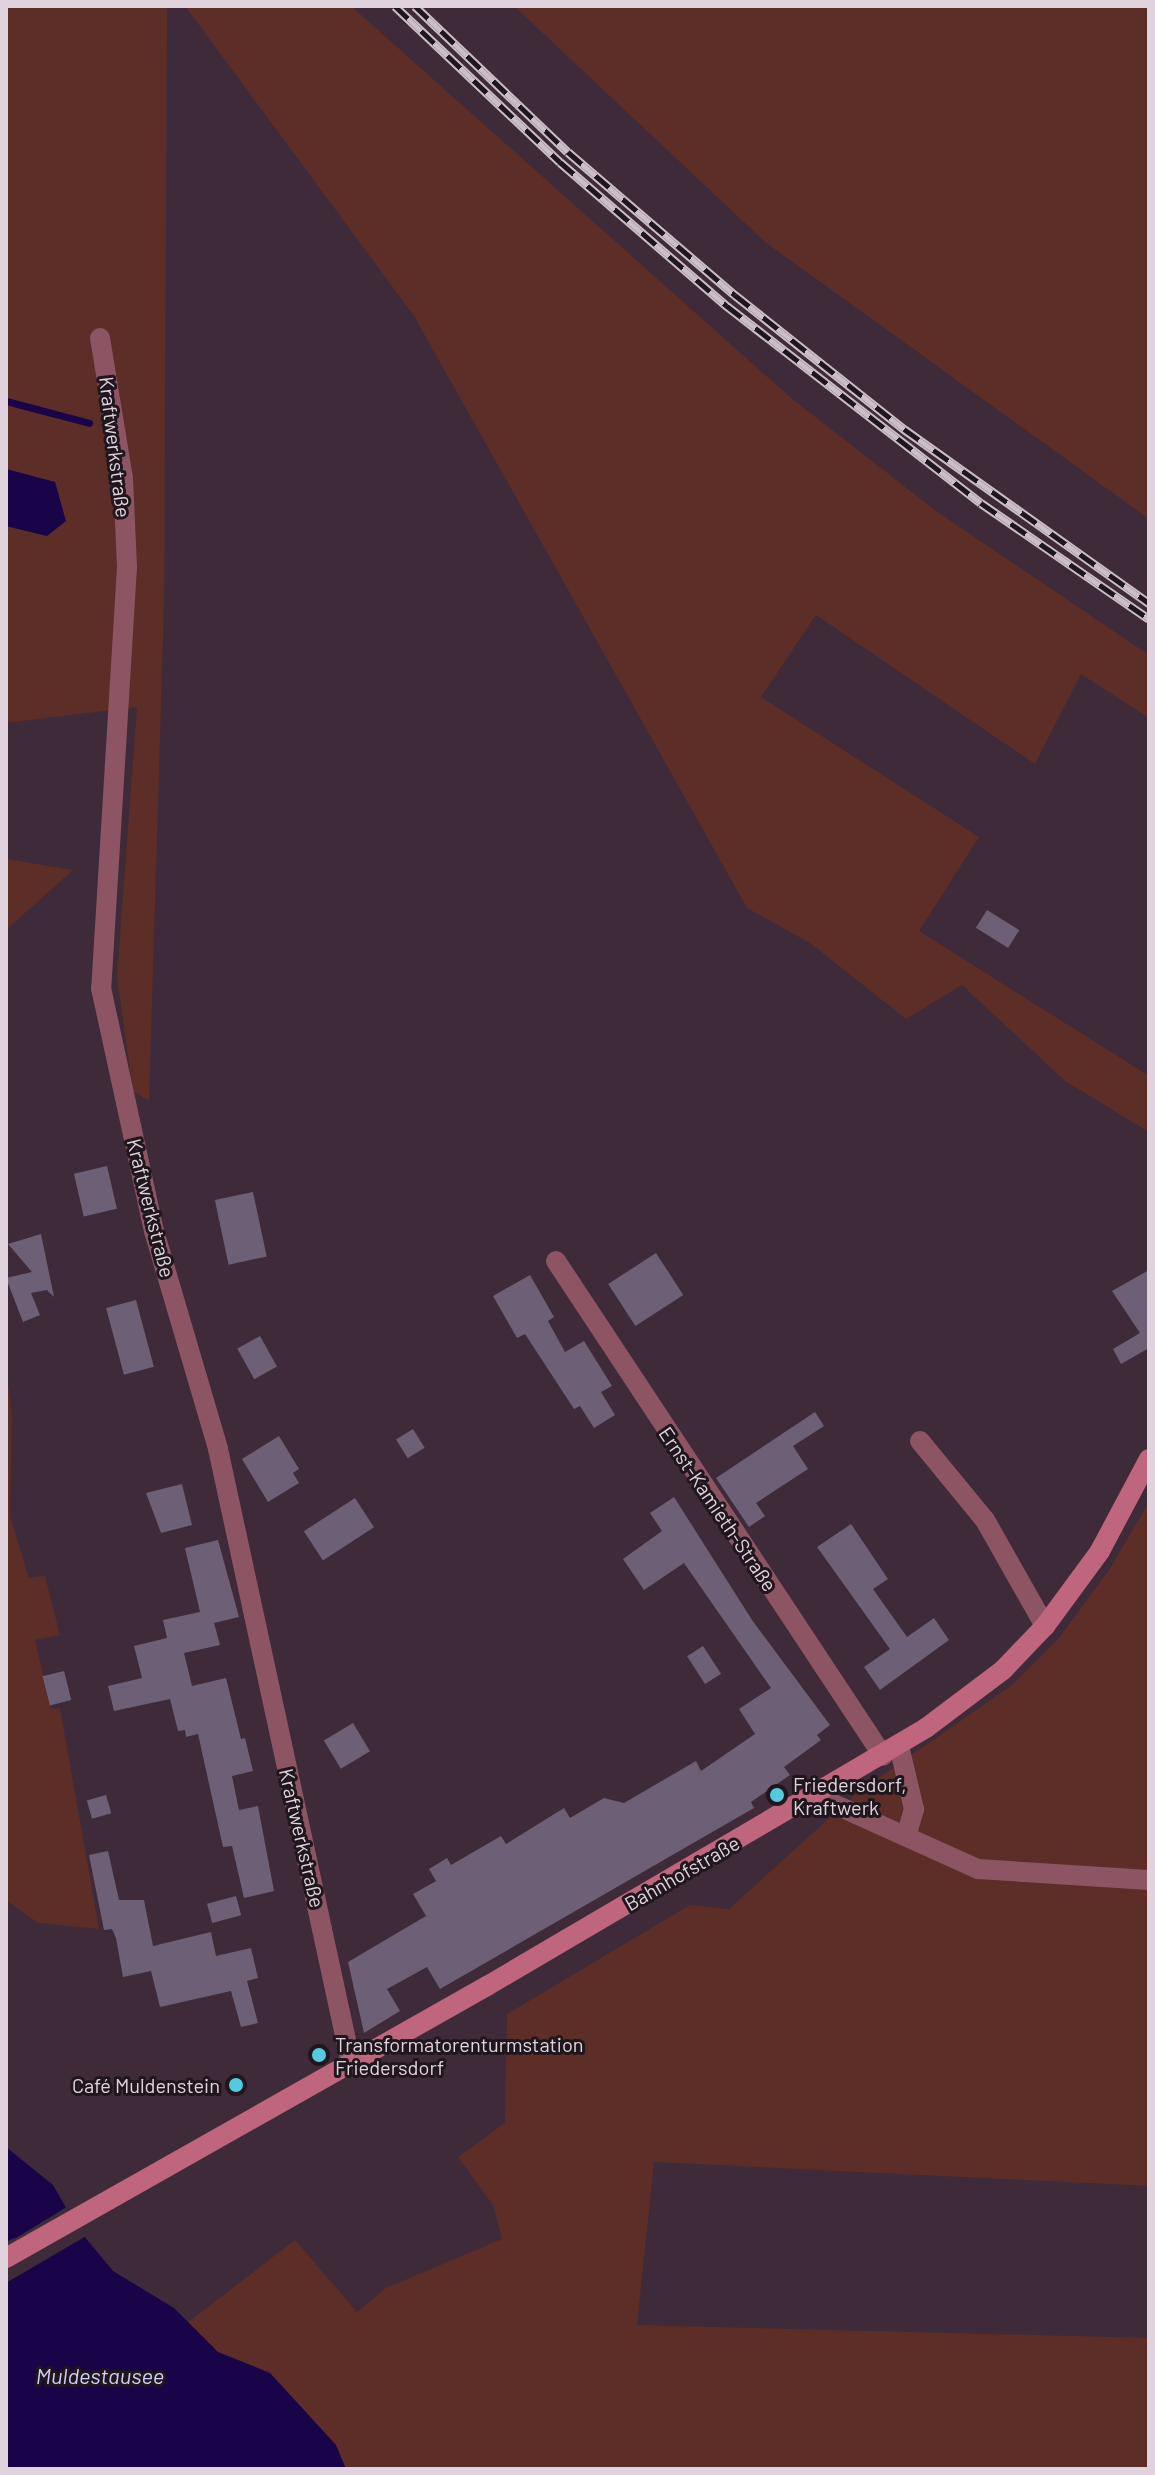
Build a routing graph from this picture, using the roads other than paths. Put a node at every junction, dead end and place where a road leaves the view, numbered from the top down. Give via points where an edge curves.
1 (100, 338) dead end
2 (556, 1261) dead end
3 (920, 1441) dead end
4 (1147, 1471) edge
5 (1045, 1626) junction
6 (891, 1751) junction
7 (816, 1796) junction
8 (907, 1834) junction
9 (1149, 1880) edge
10 (351, 2063) junction
11 (6, 2258) edge

1 - 10 street, Kraftwerkstraße via 123,478 127,567 101,988 154,1231 218,1449
2 - 6 street, Ernst-Kamieth-Straße
3 - 5 street via 985,1520
4 - 5 main road, Bahnhofstraße via 1100,1551
5 - 6 main road, Bahnhofstraße via 979,1690
6 - 7 main road, Bahnhofstraße
6 - 8 street via 914,1809
7 - 8 street
7 - 10 main road, Bahnhofstraße
8 - 9 street via 957,1860 1000,1874
10 - 11 main road, Bahnhofstraße

